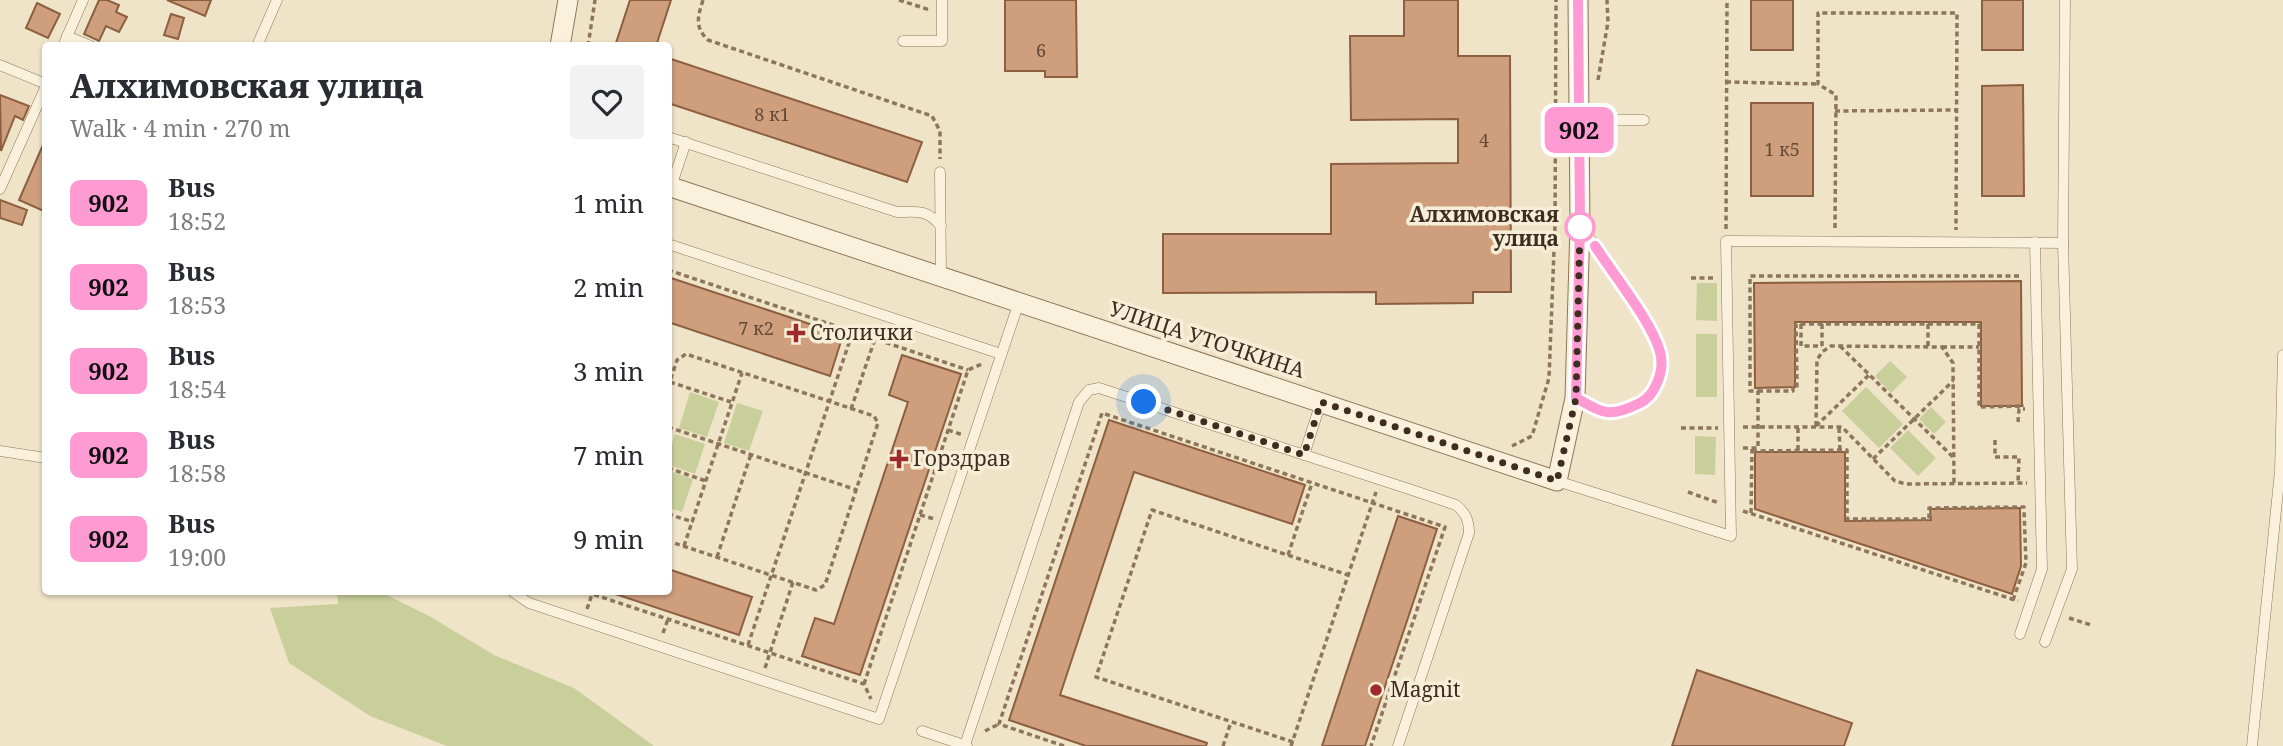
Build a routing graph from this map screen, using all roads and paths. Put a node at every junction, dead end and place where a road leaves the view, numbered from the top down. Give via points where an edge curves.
1 (83, 0) edge
2 (277, 0) edge
3 (568, 0) edge
4 (596, 0) edge
5 (704, 0) edge
6 (899, 0) edge
7 (942, 0) edge
8 (1556, 0) edge
9 (1577, 0) edge
10 (1727, 0) edge
11 (2064, 0) edge
12 (942, 14) junction
13 (65, 41) edge
14 (903, 41) dead end
15 (259, 42) edge
16 (561, 42) edge
17 (589, 42) edge
18 (0, 65) edge
19 (1726, 82) junction
20 (42, 83) edge
21 (1818, 84) junction
22 (42, 94) edge
23 (1956, 110) junction
24 (1835, 111) junction
25 (1579, 120) junction
26 (1644, 120) dead end
27 (672, 137) edge
28 (686, 142) junction
29 (940, 172) joint
30 (672, 181) edge
31 (672, 188) edge
32 (0, 189) edge
33 (1580, 224) junction
34 (941, 226) junction
35 (1726, 242) junction
36 (1836, 242) junction
37 (1956, 242) junction
38 (2035, 243) junction
39 (2063, 243) junction
40 (672, 245) edge
41 (672, 271) edge
42 (941, 276) junction
43 (2024, 276) dead end
44 (1019, 302) junction
45 (1801, 324) junction
46 (1822, 324) junction
47 (1928, 324) junction
48 (853, 331) junction
49 (875, 339) junction
50 (1840, 346) junction
51 (1928, 346) junction
52 (1979, 346) junction
53 (1942, 347) junction
54 (1822, 349) junction
55 (1001, 355) junction
56 (2283, 355) edge
57 (968, 370) junction
58 (742, 373) junction
59 (672, 375) edge
60 (1869, 375) junction
61 (1953, 381) junction
62 (672, 385) edge
63 (1758, 391) junction
64 (2024, 393) dead end
65 (1576, 398) junction
66 (829, 401) junction
67 (1321, 402) junction
68 (732, 403) junction
69 (851, 409) junction
70 (1914, 419) junction
71 (1757, 426) junction
72 (1816, 426) junction
73 (1729, 427) junction
74 (1798, 427) junction
75 (1839, 427) junction
76 (672, 428) edge
77 (1681, 428) dead end
78 (1532, 436) dead end
79 (1995, 440) dead end
80 (719, 444) junction
81 (1729, 448) junction
82 (1752, 449) junction
83 (1798, 450) junction
84 (1840, 450) junction
85 (0, 451) edge
86 (751, 454) junction
87 (1304, 455) junction
88 (42, 457) edge
89 (1954, 458) junction
90 (1873, 459) junction
91 (672, 469) edge
92 (806, 472) junction
93 (1380, 480) junction
94 (706, 481) junction
95 (1557, 481) junction
96 (1312, 483) junction
97 (1954, 483) junction
98 (2018, 483) junction
99 (2042, 483) junction
100 (857, 490) junction
101 (1688, 492) dead end
102 (1372, 503) junction
103 (1730, 507) junction
104 (2042, 508) junction
105 (2024, 509) junction
106 (1751, 513) junction
107 (672, 515) edge
108 (693, 522) junction
109 (672, 542) edge
110 (684, 546) junction
111 (1288, 555) junction
112 (717, 557) junction
113 (771, 575) junction
114 (1348, 575) junction
115 (793, 582) junction
116 (517, 595) edge
117 (595, 595) edge
118 (2013, 600) junction
119 (2030, 605) junction
120 (2055, 615) junction
121 (2091, 625) dead end
122 (2020, 634) dead end
123 (2045, 642) dead end
124 (748, 645) junction
125 (770, 653) junction
126 (761, 680) junction
127 (864, 684) junction
128 (880, 719) junction
129 (1231, 722) junction
130 (922, 731) dead end
131 (1053, 744) edge
132 (1292, 744) edge
133 (966, 746) edge
134 (1064, 746) edge
135 (1223, 746) edge
136 (1371, 746) edge
137 (1398, 746) edge
138 (2252, 746) edge

1 - 13 lane
2 - 15 lane
3 - 16 street
4 - 17 path
5 - 29 path via 697,19 708,40 932,116 940,131
6 - 12 path
7 - 12 lane
8 - 78 path via 1549,378
9 - 25 street
10 - 19 path
11 - 39 lane
12 - 14 lane via 942,41
18 - 20 lane
19 - 21 path
19 - 35 path
21 - 23 path via 1818,13 1957,13
21 - 24 path via 1836,95
22 - 32 lane
23 - 24 path
23 - 37 path
24 - 36 path
25 - 26 lane
25 - 33 street
27 - 28 lane
28 - 30 lane
28 - 34 lane via 897,212 923,212
29 - 34 lane
31 - 42 street, УЛИЦА УТОЧКИНА
33 - 65 street
33 - 65 lane via 1653,333 1661,354 1659,381 1646,400 1620,413 1601,412
34 - 42 lane
35 - 36 lane
35 - 73 lane
36 - 37 lane
37 - 38 lane
38 - 39 lane
38 - 99 lane
39 - 120 lane via 2072,569
40 - 55 lane
41 - 48 path
42 - 44 street, УЛИЦА УТОЧКИНА
43 - 63 path via 1750,276 1750,391
44 - 55 lane
44 - 67 street, УЛИЦА УТОЧКИНА
45 - 46 path
45 - 54 path via 1801,346
45 - 63 path via 1797,324 1797,388
46 - 47 path
46 - 54 path
47 - 51 path
47 - 52 path via 1979,324
48 - 49 path
48 - 66 path
49 - 57 path
49 - 69 path
50 - 51 path
50 - 54 path
50 - 60 path
51 - 53 path
52 - 53 path
52 - 64 path via 1979,407 2024,408
53 - 61 path via 1953,363
54 - 72 path via 1816,360
55 - 57 path
55 - 128 lane
56 - 138 lane via 2280,471
57 - 127 path
58 - 59 path via 683,354
58 - 66 path
58 - 68 path
60 - 70 path
60 - 72 path
61 - 70 path
61 - 89 path
62 - 68 path
63 - 71 path
65 - 95 street
66 - 69 path
66 - 92 path
67 - 87 lane
67 - 95 street, УЛИЦА УТОЧКИНА
68 - 80 path
69 - 100 path via 874,416 878,423
70 - 89 path
70 - 90 path
71 - 73 path
71 - 74 path
71 - 82 path via 1758,448
72 - 74 path
72 - 75 path
73 - 77 path
73 - 81 lane
74 - 83 path
75 - 84 path
75 - 90 path
76 - 80 path
79 - 98 path via 1995,457 2018,457
80 - 86 path
80 - 94 path
81 - 82 path
81 - 103 lane
82 - 83 path
82 - 106 path
83 - 84 path
84 - 105 path via 1847,450 1847,519 1929,519 1930,508
85 - 88 lane
86 - 92 path
86 - 112 path
87 - 93 lane
87 - 133 lane via 1104,388 1085,393
89 - 97 path
90 - 97 path via 1895,481
91 - 94 path
92 - 100 path
92 - 113 path
93 - 102 path
93 - 137 lane via 1456,505 1469,525
94 - 108 path
95 - 103 lane, УЛИЦА УТОЧКИНА via 1731,536
96 - 102 path
96 - 111 path
96 - 131 path via 1102,413 999,724
97 - 98 path
98 - 99 path
99 - 104 lane
100 - 115 path via 825,585 816,590
101 - 103 path
102 - 114 path
102 - 136 path via 1445,527
103 - 106 path
104 - 105 path
104 - 119 lane via 2042,569
105 - 118 path via 2026,563
106 - 118 path
107 - 108 path
108 - 110 path
109 - 110 path
110 - 112 path
111 - 114 path
111 - 129 path via 1152,510 1096,677
112 - 113 path
113 - 115 path
113 - 124 path
114 - 132 path
115 - 125 path
116 - 126 lane via 529,603
117 - 124 path
118 - 119 path
119 - 122 lane
120 - 121 path
120 - 123 lane
124 - 125 path
125 - 126 path
125 - 127 path
126 - 128 lane
127 - 128 path
129 - 132 path
129 - 135 path
130 - 133 lane
131 - 134 path

